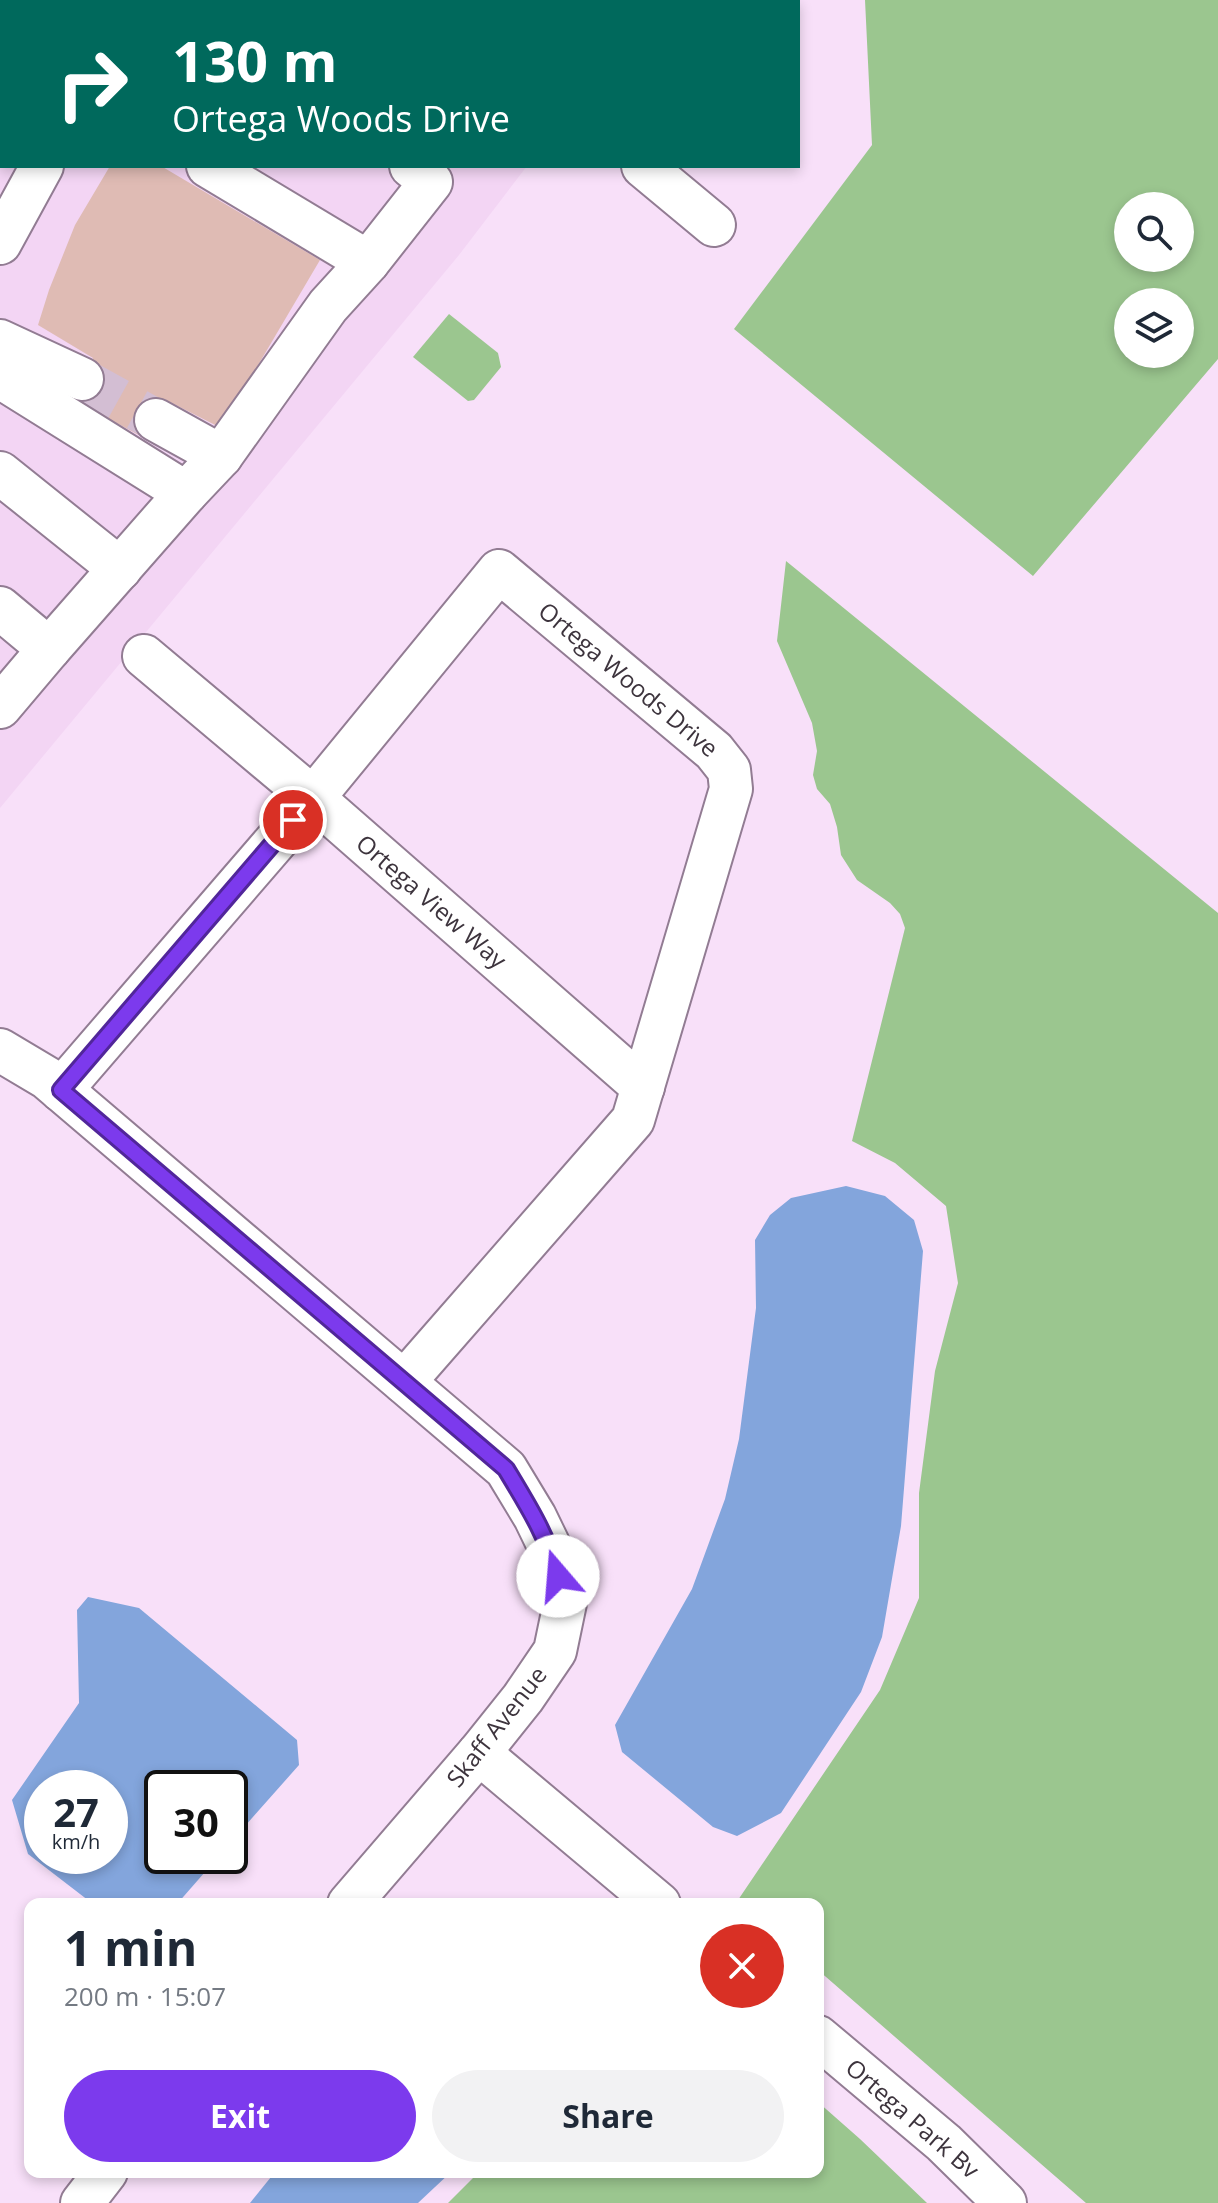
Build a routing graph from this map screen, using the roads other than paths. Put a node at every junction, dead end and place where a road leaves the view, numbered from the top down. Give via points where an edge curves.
1 (41, 168) edge
2 (211, 168) edge
3 (414, 168) edge
4 (645, 168) edge
5 (714, 225) dead end
6 (0, 243) edge
7 (368, 262) junction
8 (0, 341) edge
9 (0, 377) edge
10 (82, 379) tunnel mouth
11 (156, 420) tunnel mouth
12 (221, 456) junction
13 (0, 473) edge
14 (186, 493) junction
15 (120, 569) junction
16 (0, 608) edge
17 (49, 649) junction
18 (144, 656) dead end
19 (0, 707) edge
20 (313, 798) junction
21 (0, 1050) edge
22 (643, 1087) junction
23 (61, 1090) junction
24 (404, 1382) junction
25 (479, 1753) junction
26 (354, 1898) edge
27 (652, 1898) edge
28 (824, 2042) edge
29 (101, 2178) edge
30 (82, 2203) edge
31 (1005, 2203) edge

1 - 6 street
2 - 7 street
3 - 7 street via 431,182
4 - 5 street
7 - 12 street via 328,306
8 - 10 street
9 - 14 street
11 - 12 street
12 - 14 street
13 - 15 street
14 - 15 street
15 - 17 street
16 - 17 street
17 - 19 street
18 - 20 street, Ortega View Way
20 - 22 street, Ortega View Way
20 - 22 street, Ortega Woods Drive via 499,571 714,751 729,770 731,789
20 - 23 street, Ortega Woods Drive
21 - 23 street, Skaff Avenue
22 - 24 street, Ortega Woods Drive via 633,1120
23 - 24 street, Skaff Avenue
24 - 25 street, Skaff Avenue via 506,1469 551,1550 565,1603 555,1651
25 - 26 street, Skaff Avenue
25 - 27 street
28 - 31 street, Ortega Park Bv via 944,2143
29 - 30 street

